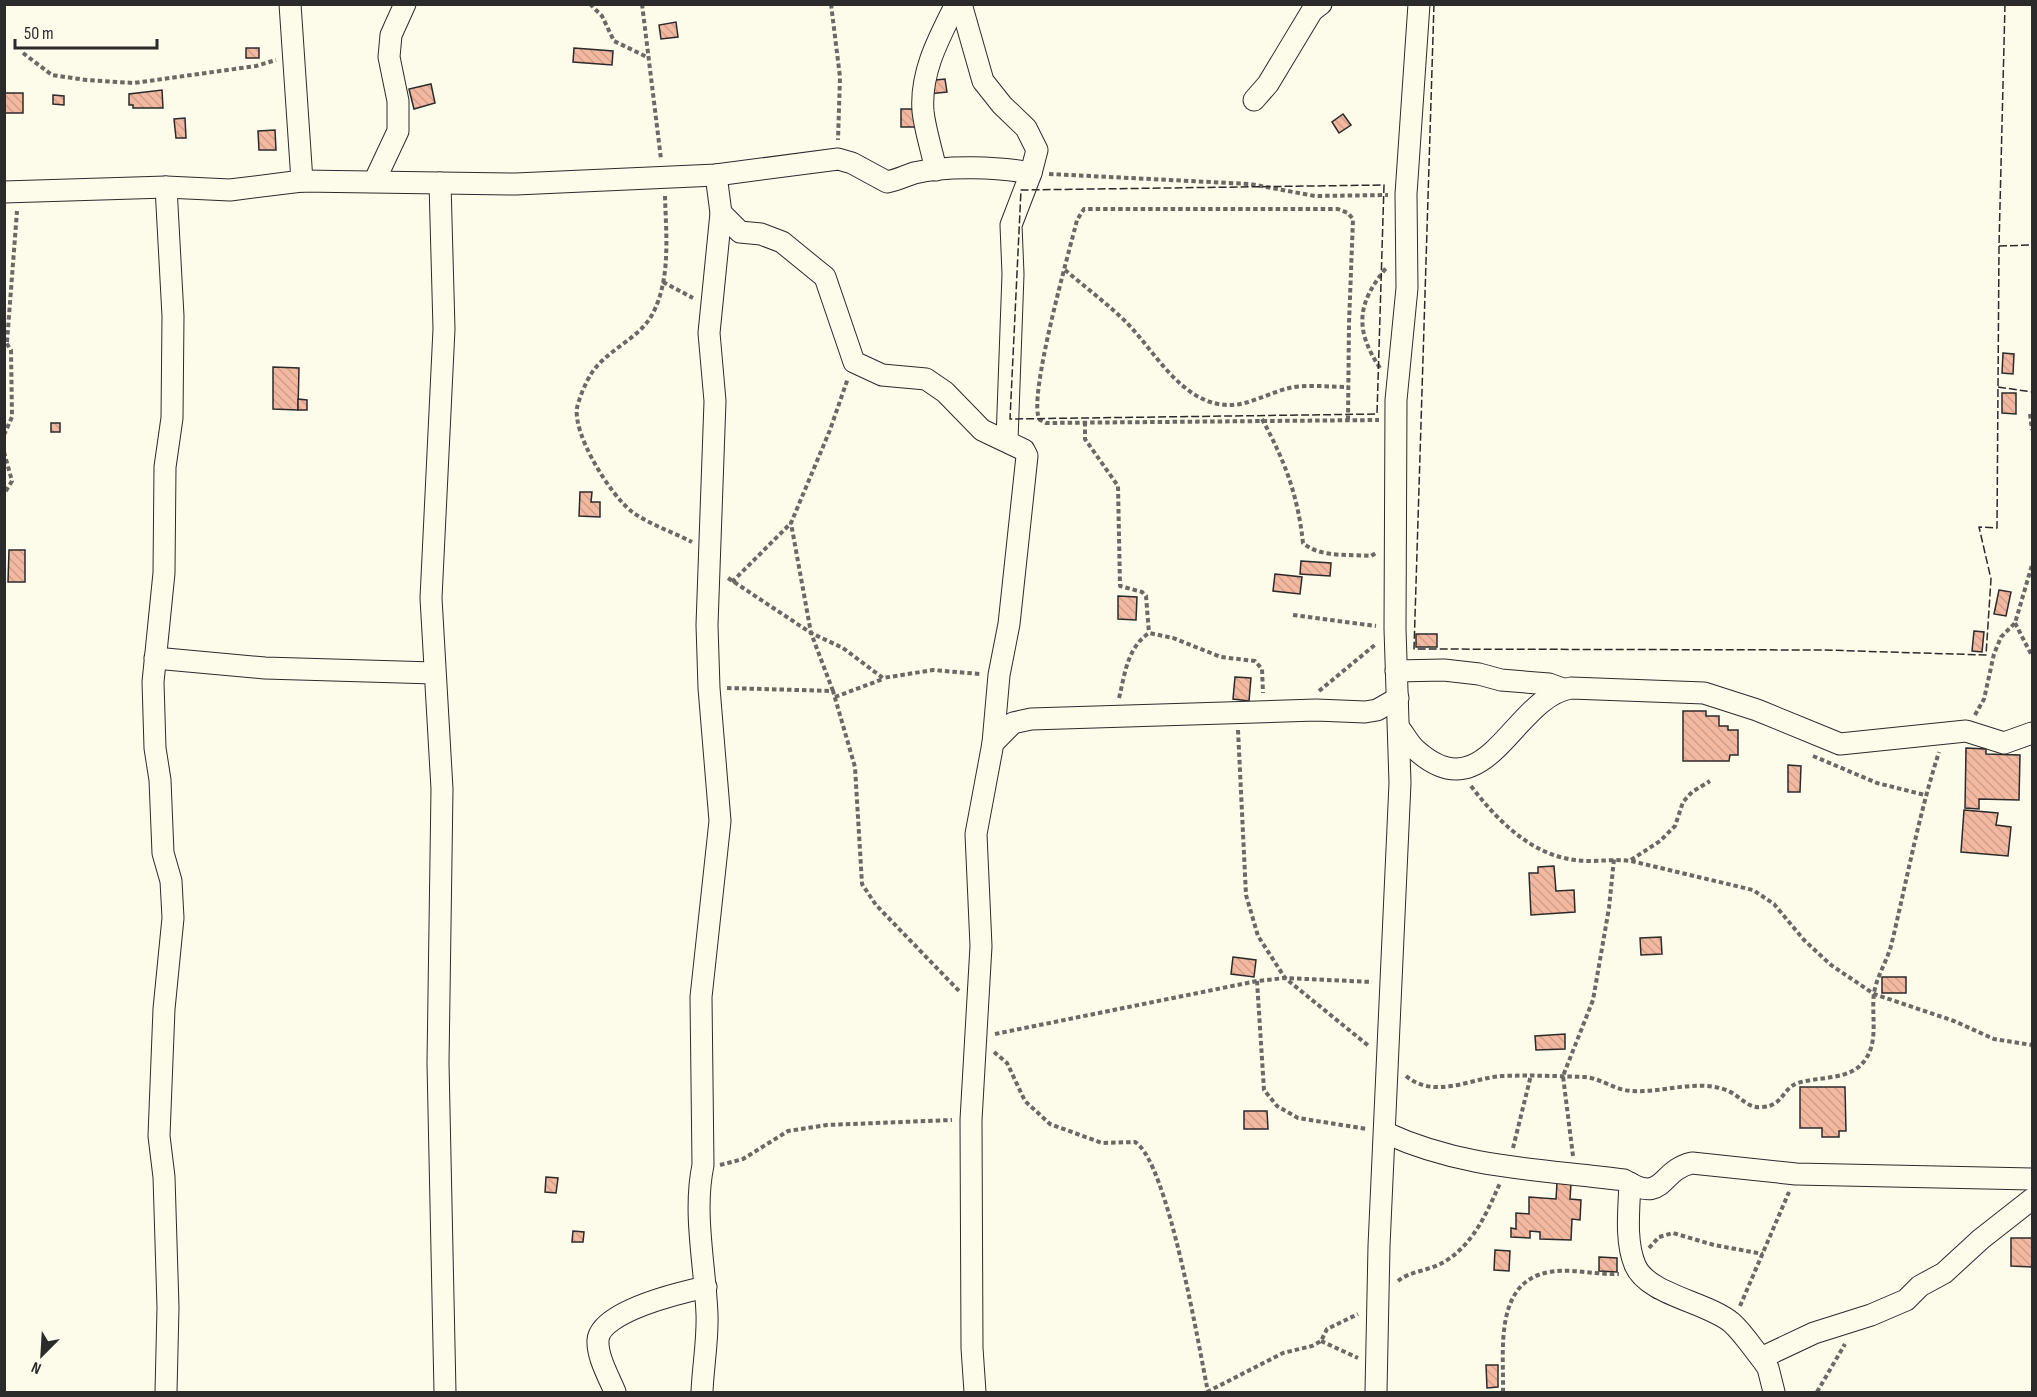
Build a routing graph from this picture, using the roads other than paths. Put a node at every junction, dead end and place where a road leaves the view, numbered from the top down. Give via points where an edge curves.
1 (290, 4) edge
2 (405, 4) edge
3 (956, 4) edge
4 (962, 4) edge
5 (1321, 4) edge
6 (1419, 4) edge
7 (1254, 100) dead end
8 (936, 170) junction
9 (1031, 173) junction
10 (716, 175) junction
11 (375, 180) junction
12 (302, 181) junction
13 (440, 183) junction
14 (166, 187) junction
15 (11, 193) edge
16 (721, 213) junction
17 (1007, 440) junction
18 (155, 658) junction
19 (1396, 671) junction
20 (434, 673) junction
21 (1563, 689) junction
22 (1398, 698) junction
23 (996, 703) junction
24 (1019, 721) junction
25 (1399, 728) junction
26 (2032, 733) edge
27 (993, 743) junction
28 (1386, 1132) junction
29 (2032, 1179) edge
30 (1630, 1183) junction
31 (2032, 1199) edge
32 (706, 1287) junction
33 (1761, 1358) junction
34 (166, 1392) edge
35 (445, 1392) edge
36 (615, 1392) edge
37 (702, 1392) edge
38 (975, 1392) edge
39 (1376, 1392) edge
40 (1774, 1392) edge

1 - 12 street
2 - 11 street via 391,35 389,57 398,101 398,131
3 - 8 street via 936,43 926,75 923,111
4 - 9 street via 983,81 1034,141 1037,150
5 - 7 street via 1312,11
6 - 19 street via 1406,194 1407,288 1396,410
8 - 9 street via 1014,169
8 - 10 street via 887,182 838,159
9 - 17 street via 1011,225
10 - 13 street via 516,184
10 - 16 street
11 - 12 street
11 - 13 street
12 - 14 street via 230,190
13 - 20 street via 444,329 431,598
14 - 15 street
14 - 18 street via 173,316 172,418 166,458 164,573
16 - 17 street via 740,232 782,242 825,277 854,362 882,375 926,379 945,392 982,430
16 - 32 street via 709,333 715,401 707,608 720,821 701,997 700,1204
17 - 23 street via 1027,456 1009,624
18 - 20 street via 265,668
18 - 34 street via 155,748 163,853 171,881 173,918 164,1009 159,1136 164,1177
19 - 21 street via 1444,670
19 - 22 street
20 - 35 street via 442,789 438,1063
21 - 25 street via 1537,707 1497,749 1459,770 1430,761
21 - 26 street via 1704,693 1840,744 1956,733 2004,743
22 - 24 street via 1365,712 1296,710
22 - 25 street
23 - 24 street
23 - 27 street
24 - 27 street
25 - 28 street
27 - 38 street via 976,834 981,946 971,1120
28 - 30 street via 1412,1144 1507,1168
28 - 39 street
29 - 30 street via 1796,1174 1692,1163 1676,1169 1658,1188 1648,1190
30 - 33 street via 1629,1226 1635,1265 1654,1286 1706,1307 1732,1323
31 - 33 street via 1906,1300 1814,1333
32 - 36 street via 672,1294 611,1319 601,1330 600,1355
32 - 37 street via 708,1332
33 - 40 street

